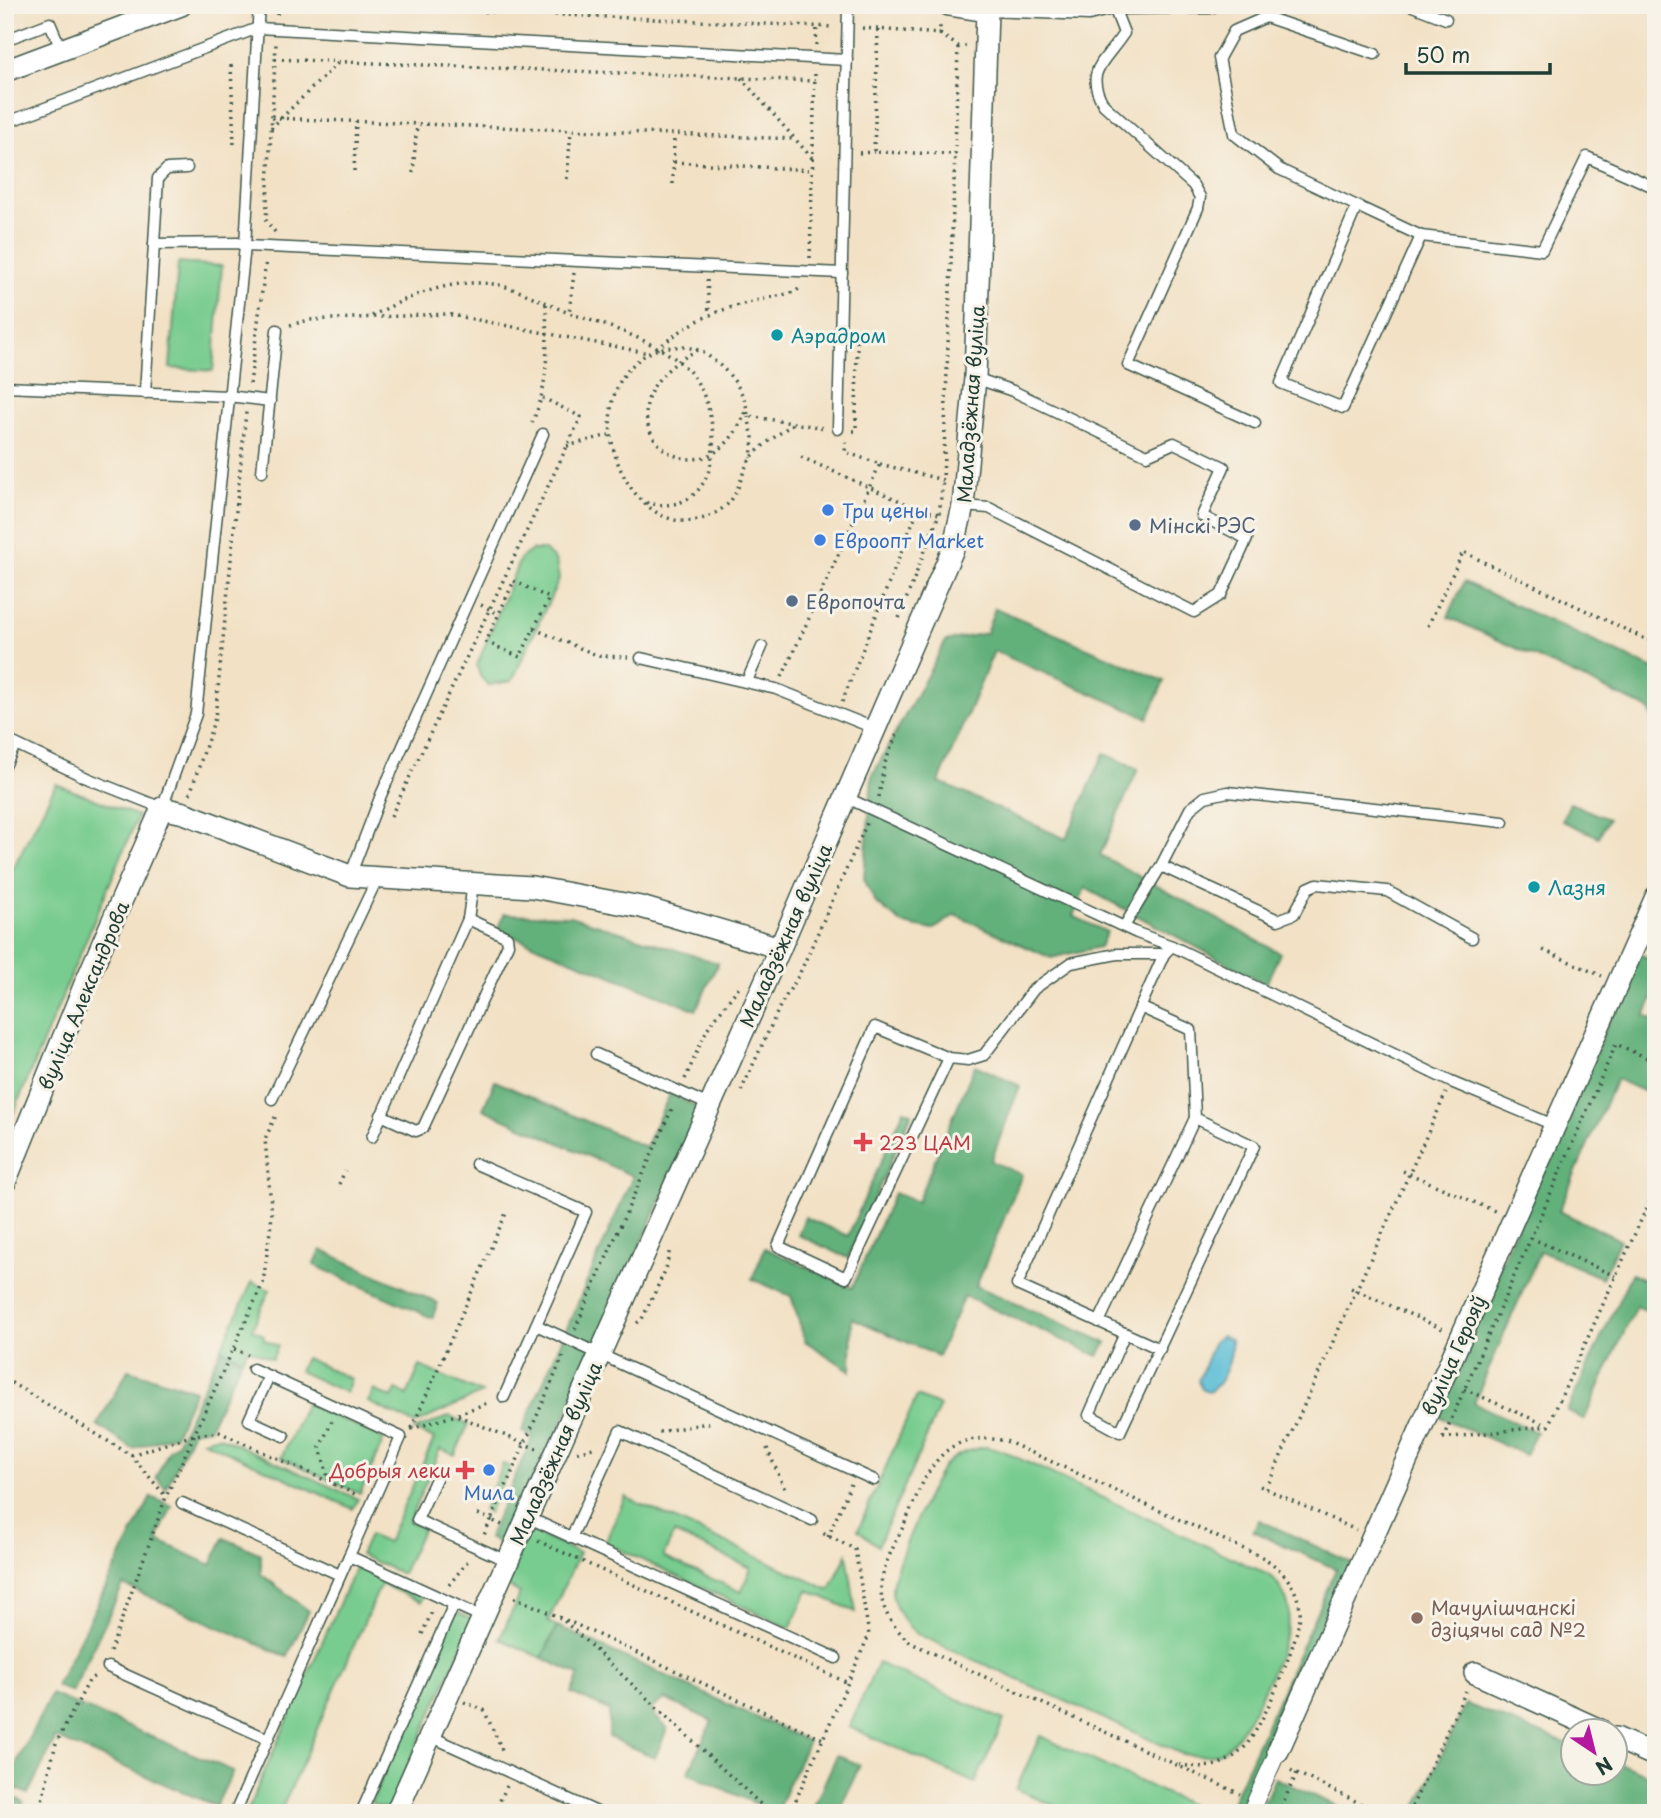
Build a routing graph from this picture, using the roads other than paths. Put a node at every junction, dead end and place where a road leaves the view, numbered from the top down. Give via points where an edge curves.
1 (181, 5) edge
2 (259, 5) edge
3 (848, 5) edge
4 (1217, 5) edge
5 (1410, 5) edge
6 (1113, 7) edge
7 (1013, 9) edge
8 (944, 10) edge
9 (987, 11) junction
10 (1446, 19) dead end
11 (258, 28) junction
12 (5, 40) edge
13 (61, 49) junction
14 (1375, 54) dead end
15 (847, 60) junction
16 (5, 71) edge
17 (5, 123) edge
18 (187, 168) dead end
19 (1656, 188) edge
20 (1357, 206) junction
21 (1421, 236) junction
22 (154, 244) junction
23 (245, 246) junction
24 (842, 273) junction
25 (276, 330) road end
26 (975, 378) junction
27 (5, 387) edge
28 (145, 393) junction
29 (228, 397) junction
30 (270, 401) junction
31 (1255, 423) dead end
32 (838, 429) road end
33 (543, 434) dead end
34 (262, 472) dead end
35 (963, 506) junction
36 (762, 647) dead end
37 (641, 658) road end
38 (747, 681) junction
39 (874, 728) junction
40 (10, 742) edge
41 (5, 766) edge
42 (845, 797) junction
43 (162, 808) junction
44 (1503, 822) dead end
45 (1161, 866) junction
46 (350, 876) junction
47 (377, 879) junction
48 (473, 884) junction
49 (1656, 897) edge
50 (468, 919) junction
51 (1125, 925) junction
52 (1472, 938) dead end
53 (780, 948) junction
54 (1168, 950) junction
55 (1140, 1007) junction
56 (596, 1054) dead end
57 (949, 1058) junction
58 (272, 1099) dead end
59 (709, 1105) junction
60 (381, 1115) junction
61 (1195, 1118) junction
62 (1556, 1126) junction
63 (372, 1137) dead end
64 (476, 1164) dead end
65 (5, 1182) edge
66 (1100, 1322) junction
67 (536, 1325) junction
68 (1125, 1333) junction
69 (1160, 1349) junction
70 (598, 1354) junction
71 (253, 1370) dead end
72 (268, 1376) junction
73 (504, 1397) road end
74 (284, 1436) dead end
75 (439, 1472) dead end
76 (874, 1480) dead end
77 (182, 1503) road end
78 (812, 1520) dead end
79 (523, 1525) junction
80 (571, 1538) junction
81 (349, 1556) junction
82 (507, 1561) junction
83 (340, 1575) junction
84 (454, 1604) junction
85 (482, 1617) junction
86 (836, 1658) dead end
87 (108, 1667) road end
88 (1475, 1673) road end
89 (1568, 1716) edge
90 (430, 1736) junction
91 (268, 1739) junction
92 (1630, 1745) edge
93 (1275, 1756) joint
94 (1656, 1756) edge
95 (1252, 1807) edge
96 (235, 1813) edge
97 (361, 1813) edge
98 (396, 1813) edge
99 (598, 1813) edge

1 - 13 street
2 - 11 lane
3 - 15 lane
4 - 6 lane
5 - 10 lane
6 - 7 lane via 1089,15
6 - 31 lane via 1124,33 1093,76 1094,89 1104,105 1193,185 1200,197 1128,365
7 - 9 lane
8 - 9 street
9 - 26 street, Маладзёжная вуліца
11 - 15 lane
11 - 17 lane
11 - 23 lane
12 - 13 lane via 50,23
13 - 16 street
14 - 20 lane via 1266,17 1234,31 1219,58 1234,134 1279,169
15 - 24 lane
18 - 22 lane via 167,169 158,178
19 - 21 lane via 1587,157 1542,250
20 - 21 lane
20 - 21 lane via 1281,383 1343,408
22 - 23 lane
22 - 28 lane
23 - 24 lane
23 - 29 lane
24 - 32 lane
25 - 30 lane
26 - 35 street, Маладзёжная вуліца
26 - 35 lane via 1013,391 1147,455 1174,443 1224,467 1202,516 1247,539 1221,595 1194,612 989,508
27 - 28 lane
28 - 29 lane
29 - 30 lane
29 - 43 lane via 196,713
30 - 34 lane
33 - 46 lane via 381,795
35 - 39 street, Маладзёжная вуліца via 953,549
36 - 38 lane
37 - 38 lane
38 - 39 lane
39 - 42 street, Маладзёжная вуліца
40 - 41 lane
40 - 43 lane
42 - 51 lane
42 - 53 street, Маладзёжная вуліца
43 - 46 street
43 - 65 street, вуліца Александрова
44 - 45 lane via 1228,792 1205,797 1190,808
45 - 51 lane
45 - 52 lane via 1278,920 1294,914 1308,888 1317,884 1387,891
46 - 47 street
47 - 48 street
47 - 58 lane
48 - 50 lane
48 - 53 street via 532,887 641,907
49 - 62 street, вуліца Герояў
50 - 60 lane
50 - 60 lane via 507,937 508,944 423,1128 416,1131
51 - 54 lane
53 - 59 street, Маладзёжная вуліца
54 - 55 lane
54 - 57 lane via 1071,963 1034,989 984,1055 968,1060
54 - 62 lane
55 - 61 lane via 1191,1030
55 - 66 lane via 1017,1285
56 - 59 lane
57 - 57 lane via 875,1027 778,1246 846,1278
59 - 70 street, Маладзёжная вуліца
60 - 63 lane
61 - 66 lane
61 - 69 lane via 1254,1146
62 - 93 street, вуліца Герояў
64 - 67 lane via 586,1212
66 - 68 lane
67 - 70 lane
67 - 73 lane
68 - 69 lane
68 - 69 lane via 1088,1415 1120,1432
70 - 76 lane
70 - 79 street, Маладзёжная вуліца
71 - 72 lane
72 - 74 lane via 249,1420
72 - 81 lane via 401,1437
75 - 82 lane via 417,1520
77 - 83 lane
78 - 80 lane via 620,1431
79 - 80 lane
79 - 82 street, Маладзёжная вуліца
80 - 86 lane
81 - 83 lane
81 - 84 lane
82 - 85 street, Маладзёжная вуліца
83 - 91 lane
84 - 85 lane
84 - 97 lane
85 - 90 street, Маладзёжная вуліца
87 - 91 lane
88 - 89 street
90 - 98 street, Маладзёжная вуліца
90 - 99 lane
91 - 96 lane
92 - 94 street
93 - 95 street, вуліца Герояў

